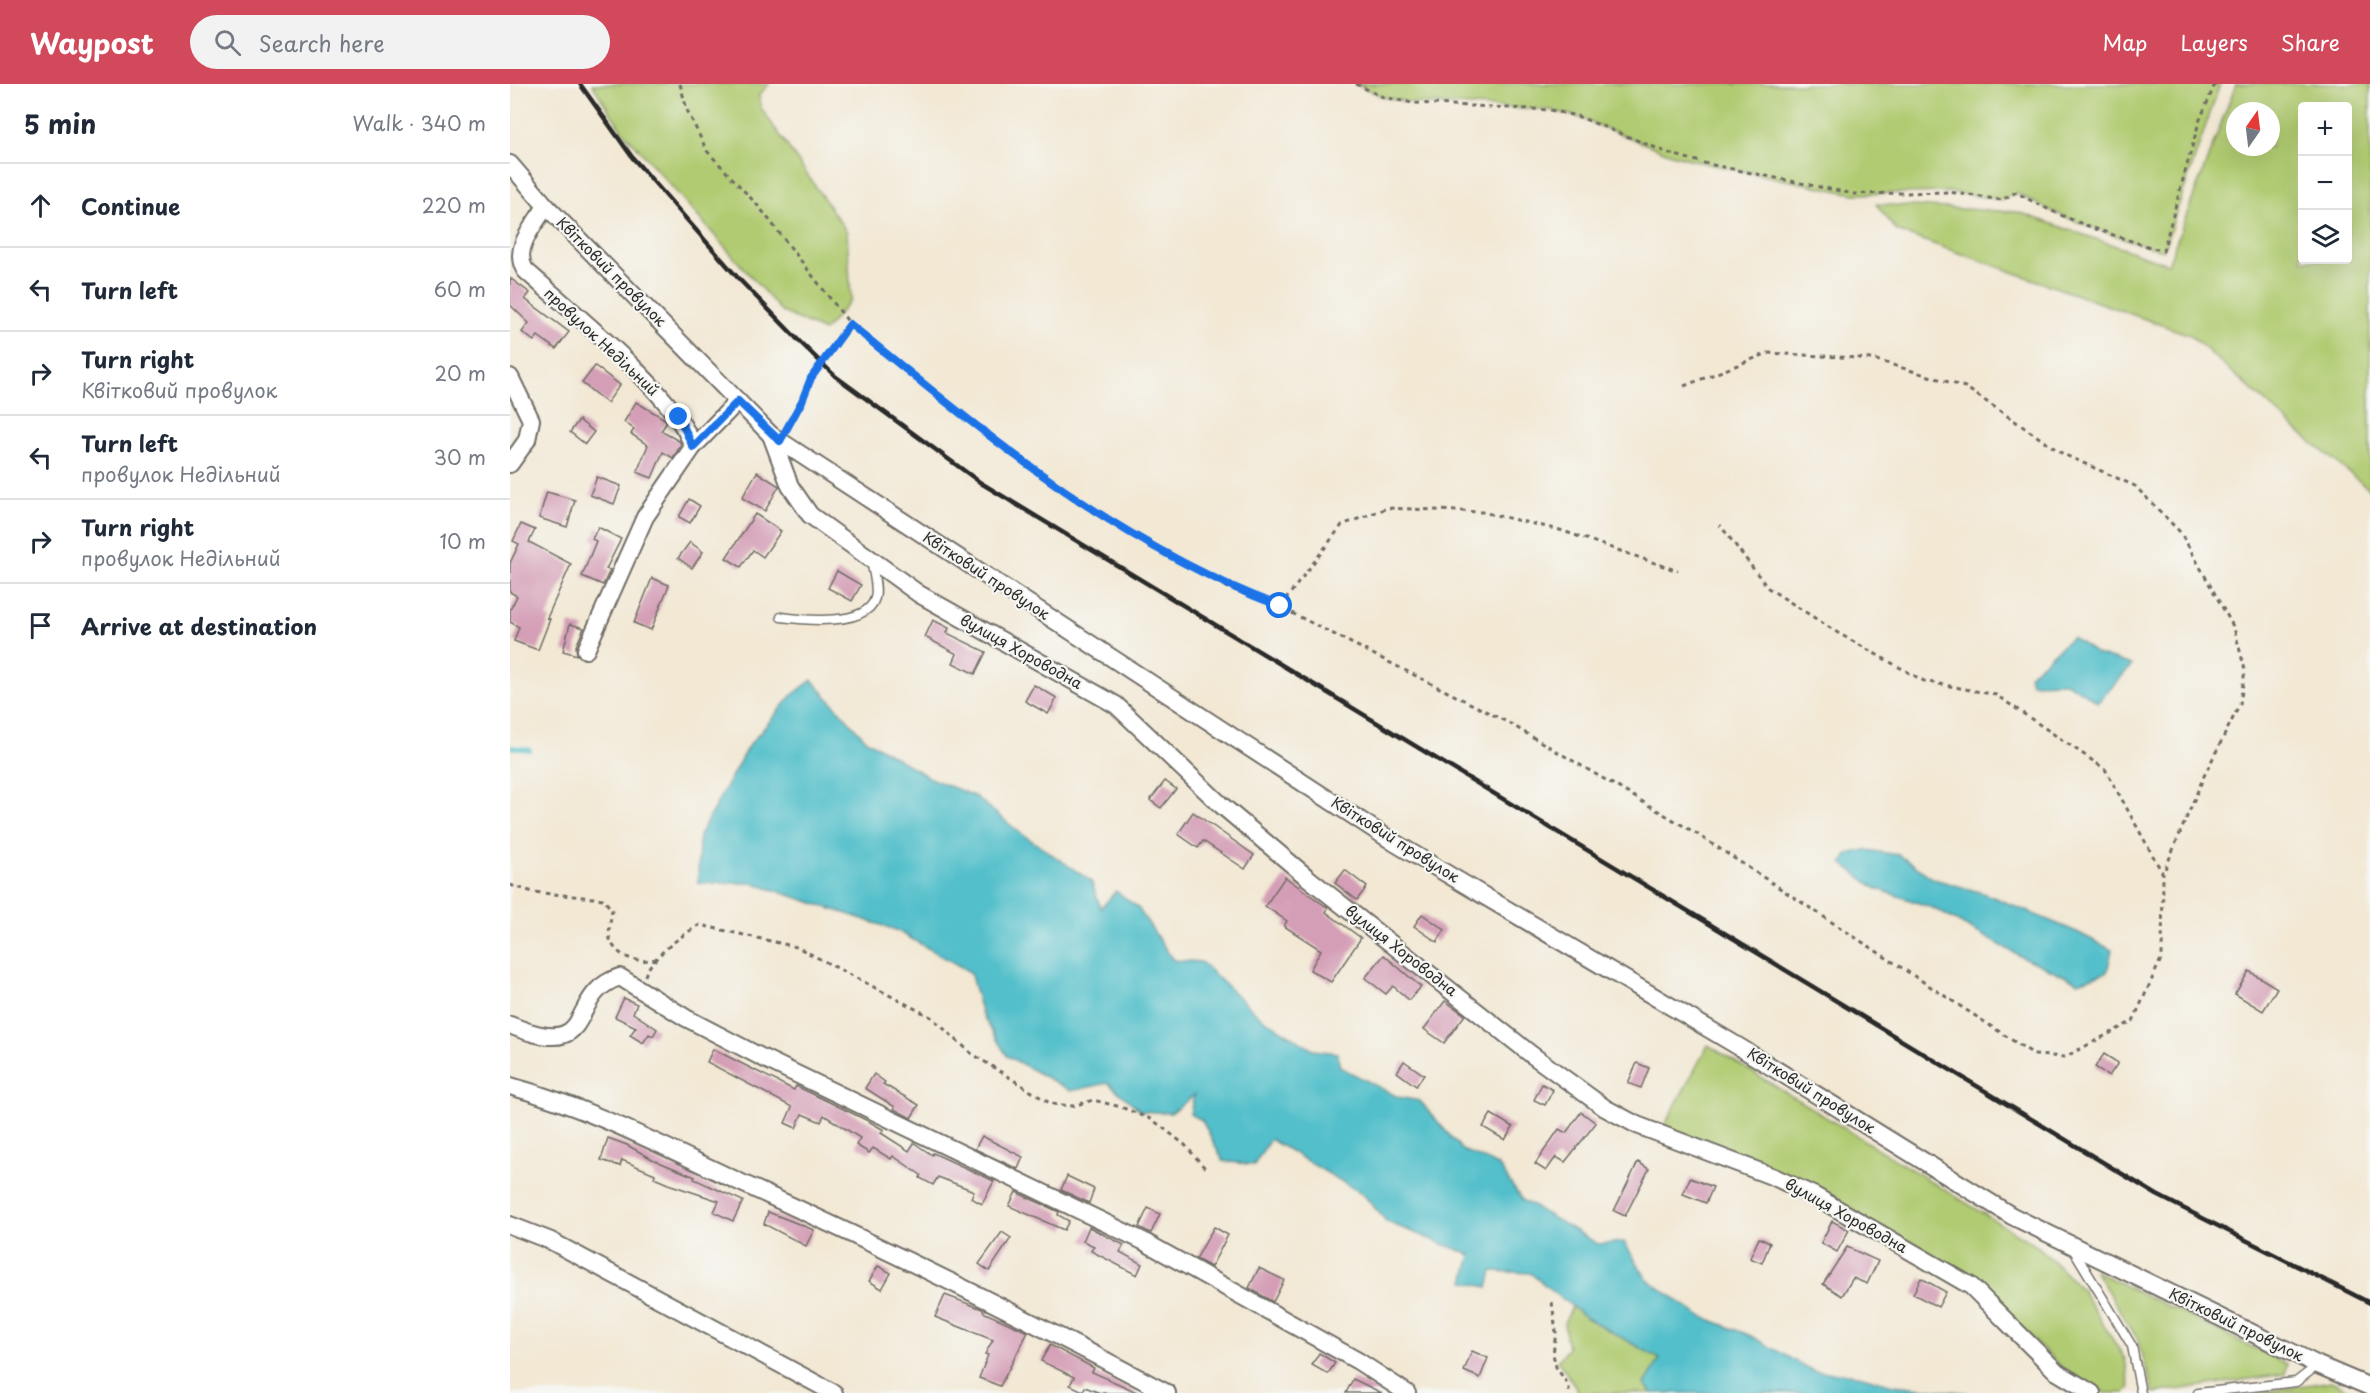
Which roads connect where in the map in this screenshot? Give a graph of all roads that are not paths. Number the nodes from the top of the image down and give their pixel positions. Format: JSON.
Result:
{"nodes":[{"id":1,"x":510,"y":164,"type":"edge"},
{"id":2,"x":546,"y":206,"type":"junction"},
{"id":3,"x":510,"y":377,"type":"edge"},
{"id":4,"x":738,"y":401,"type":"junction"},
{"id":5,"x":776,"y":438,"type":"junction"},
{"id":6,"x":693,"y":447,"type":"junction"},
{"id":7,"x":510,"y":463,"type":"edge"},
{"id":8,"x":871,"y":561,"type":"junction"},
{"id":9,"x":781,"y":617,"type":"dead end"},
{"id":10,"x":586,"y":650,"type":"dead end"},
{"id":11,"x":510,"y":1025,"type":"edge"},
{"id":12,"x":510,"y":1086,"type":"edge"},
{"id":13,"x":510,"y":1225,"type":"edge"},
{"id":14,"x":2070,"y":1245,"type":"junction"},
{"id":15,"x":2318,"y":1365,"type":"junction"},
{"id":16,"x":2370,"y":1387,"type":"edge"},
{"id":17,"x":834,"y":1393,"type":"edge"},
{"id":18,"x":1167,"y":1393,"type":"edge"},
{"id":19,"x":1407,"y":1393,"type":"edge"},
{"id":20,"x":2092,"y":1393,"type":"edge"},
{"id":21,"x":2141,"y":1393,"type":"edge"},
{"id":22,"x":2198,"y":1393,"type":"edge"}],
"edges":[{"from":1,"to":2,"type":"street","name":"Квітковий провулок"},
{"from":2,"to":4,"type":"street","name":"Квітковий провулок"},
{"from":2,"to":6,"type":"street","name":"провулок Недільний"},
{"from":3,"to":7,"type":"street"},
{"from":4,"to":5,"type":"street","name":"Квітковий провулок"},
{"from":4,"to":6,"type":"street"},
{"from":5,"to":8,"type":"street","name":"вулиця Хороводна"},
{"from":5,"to":14,"type":"street","name":"Квітковий провулок"},
{"from":6,"to":10,"type":"street"},
{"from":8,"to":9,"type":"lane"},
{"from":8,"to":20,"type":"street","name":"вулиця Хороводна"},
{"from":11,"to":19,"type":"street"},
{"from":12,"to":18,"type":"street"},
{"from":13,"to":17,"type":"street"},
{"from":14,"to":15,"type":"street","name":"Квітковий провулок"},
{"from":14,"to":21,"type":"lane"},
{"from":15,"to":16,"type":"street","name":"Квітковий провулок"},
{"from":15,"to":22,"type":"lane"}]}
